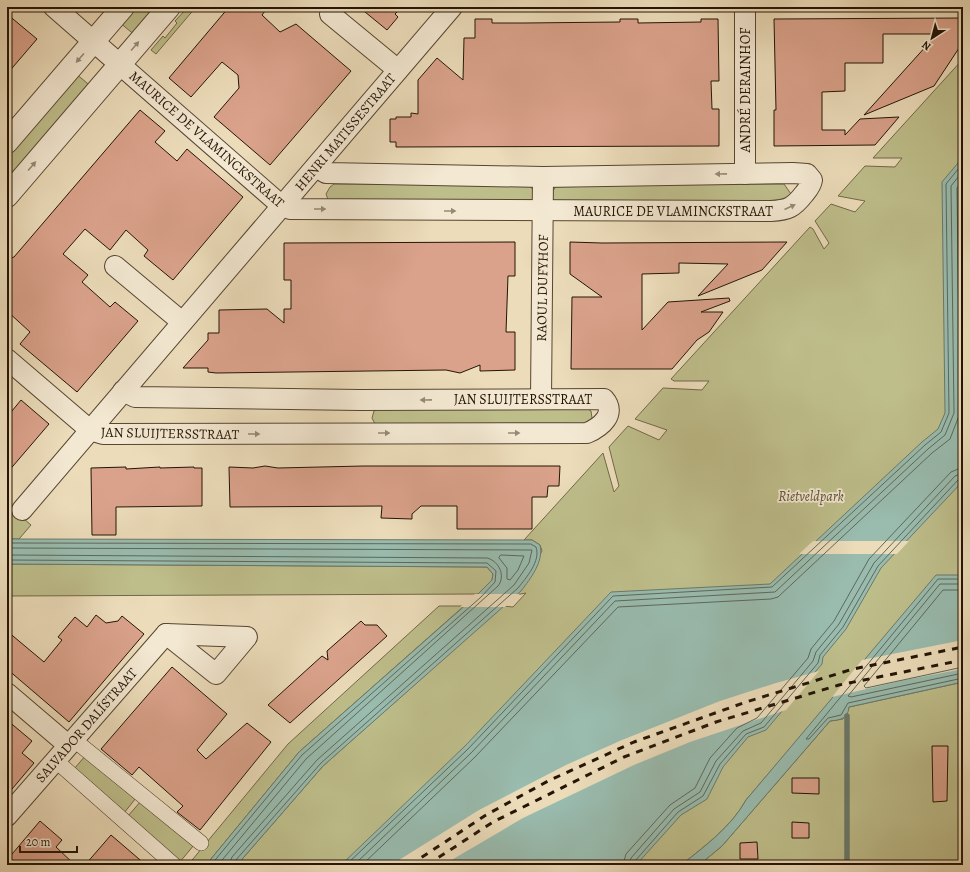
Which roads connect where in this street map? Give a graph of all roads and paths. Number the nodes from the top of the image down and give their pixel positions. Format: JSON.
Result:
{"nodes":[{"id":1,"x":54,"y":7,"type":"edge"},
{"id":2,"x":123,"y":7,"type":"edge"},
{"id":3,"x":169,"y":7,"type":"edge"},
{"id":4,"x":452,"y":7,"type":"edge"},
{"id":5,"x":745,"y":7,"type":"edge"},
{"id":6,"x":330,"y":14,"type":"dead end"},
{"id":7,"x":94,"y":41,"type":"junction"},
{"id":8,"x":120,"y":64,"type":"junction"},
{"id":9,"x":398,"y":70,"type":"junction"},
{"id":10,"x":7,"y":142,"type":"edge"},
{"id":11,"x":316,"y":167,"type":"junction"},
{"id":12,"x":745,"y":174,"type":"junction"},
{"id":13,"x":543,"y":177,"type":"junction"},
{"id":14,"x":7,"y":196,"type":"edge"},
{"id":15,"x":282,"y":206,"type":"junction"},
{"id":16,"x":543,"y":211,"type":"junction"},
{"id":17,"x":115,"y":266,"type":"dead end"},
{"id":18,"x":182,"y":322,"type":"junction"},
{"id":19,"x":7,"y":359,"type":"edge"},
{"id":20,"x":123,"y":391,"type":"junction"},
{"id":21,"x":541,"y":399,"type":"junction"},
{"id":22,"x":359,"y":400,"type":"junction"},
{"id":23,"x":90,"y":430,"type":"junction"},
{"id":24,"x":360,"y":434,"type":"junction"},
{"id":25,"x":22,"y":510,"type":"dead end"},
{"id":26,"x":166,"y":634,"type":"dead end"},
{"id":27,"x":7,"y":693,"type":"edge"},
{"id":28,"x":70,"y":742,"type":"junction"},
{"id":29,"x":55,"y":760,"type":"junction"},
{"id":30,"x":7,"y":816,"type":"edge"},
{"id":31,"x":201,"y":843,"type":"dead end"},
{"id":32,"x":174,"y":865,"type":"edge"}],
"edges":[{"from":1,"to":7,"type":"street","name":"MAURICE DE VLAMINCKSTRAAT"},
{"from":2,"to":7,"type":"street"},
{"from":8,"to":3,"type":"street","one_way":true},
{"from":4,"to":9,"type":"street","name":"HENRI MATISSESTRAAT"},
{"from":5,"to":12,"type":"street","name":"ANDRÉ DERAINHOF"},
{"from":6,"to":9,"type":"street","name":"HENRI MATISSESTRAAT"},
{"from":7,"to":8,"type":"street","name":"MAURICE DE VLAMINCKSTRAAT"},
{"from":7,"to":10,"type":"street","one_way":true},
{"from":14,"to":8,"type":"street","one_way":true},
{"from":8,"to":15,"type":"street","name":"MAURICE DE VLAMINCKSTRAAT"},
{"from":9,"to":11,"type":"street","name":"HENRI MATISSESTRAAT"},
{"from":11,"to":13,"type":"street","name":"MAURICE DE VLAMINCKSTRAAT"},
{"from":11,"to":15,"type":"street","name":"HENRI MATISSESTRAAT"},
{"from":12,"to":13,"type":"street","name":"MAURICE DE VLAMINCKSTRAAT","one_way":true},
{"from":16,"to":12,"type":"street","name":"MAURICE DE VLAMINCKSTRAAT","one_way":true},
{"from":13,"to":16,"type":"street","name":"RAOUL DUFYHOF"},
{"from":15,"to":16,"type":"street","name":"MAURICE DE VLAMINCKSTRAAT","one_way":true},
{"from":15,"to":18,"type":"street","name":"HENRI MATISSESTRAAT"},
{"from":16,"to":21,"type":"street","name":"RAOUL DUFYHOF"},
{"from":17,"to":18,"type":"street"},
{"from":18,"to":20,"type":"street","name":"HENRI MATISSESTRAAT"},
{"from":19,"to":23,"type":"street","name":"JAN SLUIJTERSSTRAAT"},
{"from":20,"to":22,"type":"street","name":"JAN SLUIJTERSSTRAAT"},
{"from":20,"to":23,"type":"street","name":"HENRI MATISSESTRAAT"},
{"from":21,"to":22,"type":"street","name":"JAN SLUIJTERSSTRAAT","one_way":true},
{"from":24,"to":21,"type":"street","name":"JAN SLUIJTERSSTRAAT","one_way":true},
{"from":22,"to":24,"type":"street"},
{"from":23,"to":24,"type":"street","name":"JAN SLUIJTERSSTRAAT","one_way":true},
{"from":23,"to":25,"type":"street","name":"HENRI MATISSESTRAAT"},
{"from":26,"to":28,"type":"street","name":"SALVADOR DALÍSTRAAT"},
{"from":27,"to":28,"type":"street"},
{"from":28,"to":29,"type":"street","name":"SALVADOR DALÍSTRAAT"},
{"from":28,"to":31,"type":"street"},
{"from":29,"to":30,"type":"street","name":"SALVADOR DALÍSTRAAT"},
{"from":29,"to":32,"type":"street"}]}
